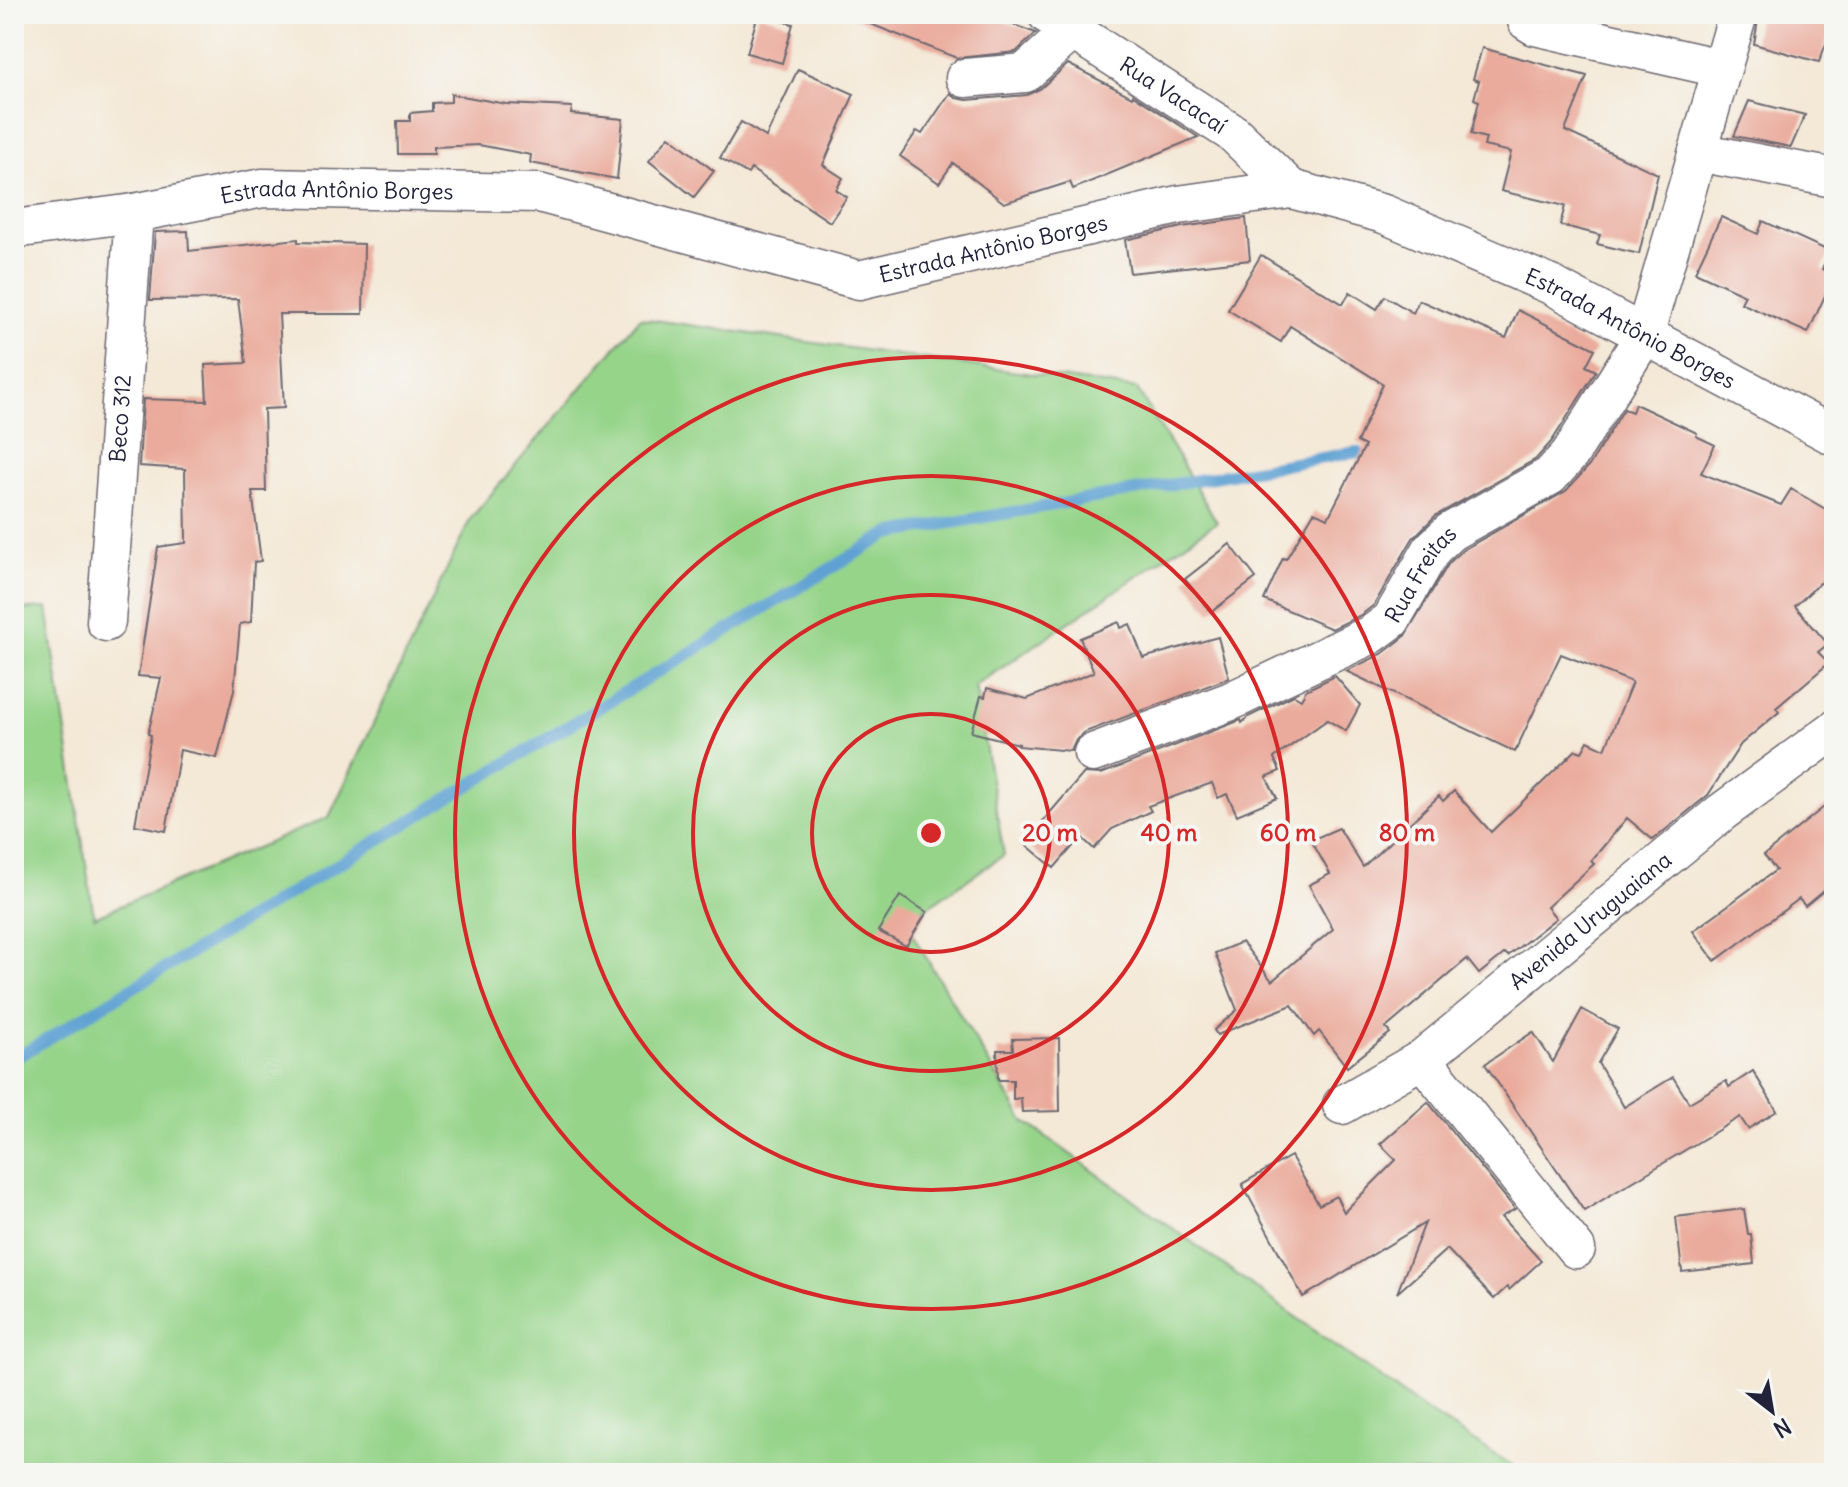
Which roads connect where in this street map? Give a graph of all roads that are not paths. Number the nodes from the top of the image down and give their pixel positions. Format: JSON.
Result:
{"nodes":[{"id":1,"x":1526,"y":14,"type":"edge"},
{"id":2,"x":1738,"y":14,"type":"edge"},
{"id":3,"x":1060,"y":22,"type":"edge"},
{"id":4,"x":1720,"y":68,"type":"junction"},
{"id":5,"x":965,"y":78,"type":"dead end"},
{"id":6,"x":1698,"y":152,"type":"junction"},
{"id":7,"x":1834,"y":178,"type":"edge"},
{"id":8,"x":1291,"y":189,"type":"junction"},
{"id":9,"x":134,"y":213,"type":"junction"},
{"id":10,"x":14,"y":229,"type":"edge"},
{"id":11,"x":1644,"y":336,"type":"junction"},
{"id":12,"x":1834,"y":436,"type":"edge"},
{"id":13,"x":106,"y":622,"type":"dead end"},
{"id":14,"x":1834,"y":730,"type":"edge"},
{"id":15,"x":1093,"y":753,"type":"dead end"},
{"id":16,"x":1422,"y":1059,"type":"junction"},
{"id":17,"x":1342,"y":1105,"type":"dead end"},
{"id":18,"x":1576,"y":1249,"type":"dead end"}],
"edges":[{"from":1,"to":4,"type":"street"},
{"from":2,"to":4,"type":"street","name":"Rua Freitas"},
{"from":3,"to":5,"type":"street"},
{"from":3,"to":8,"type":"street","name":"Rua Vacacaí"},
{"from":4,"to":6,"type":"street","name":"Rua Freitas"},
{"from":6,"to":7,"type":"street"},
{"from":6,"to":11,"type":"street","name":"Rua Freitas"},
{"from":8,"to":9,"type":"street","name":"Estrada Antônio Borges"},
{"from":8,"to":11,"type":"street","name":"Estrada Antônio Borges"},
{"from":9,"to":10,"type":"street","name":"Estrada Antônio Borges"},
{"from":9,"to":13,"type":"street","name":"Beco 312"},
{"from":11,"to":12,"type":"street","name":"Estrada Antônio Borges"},
{"from":11,"to":15,"type":"street","name":"Rua Freitas"},
{"from":14,"to":16,"type":"street","name":"Avenida Uruguaiana"},
{"from":16,"to":17,"type":"street","name":"Avenida Uruguaiana"},
{"from":16,"to":18,"type":"street"}]}
